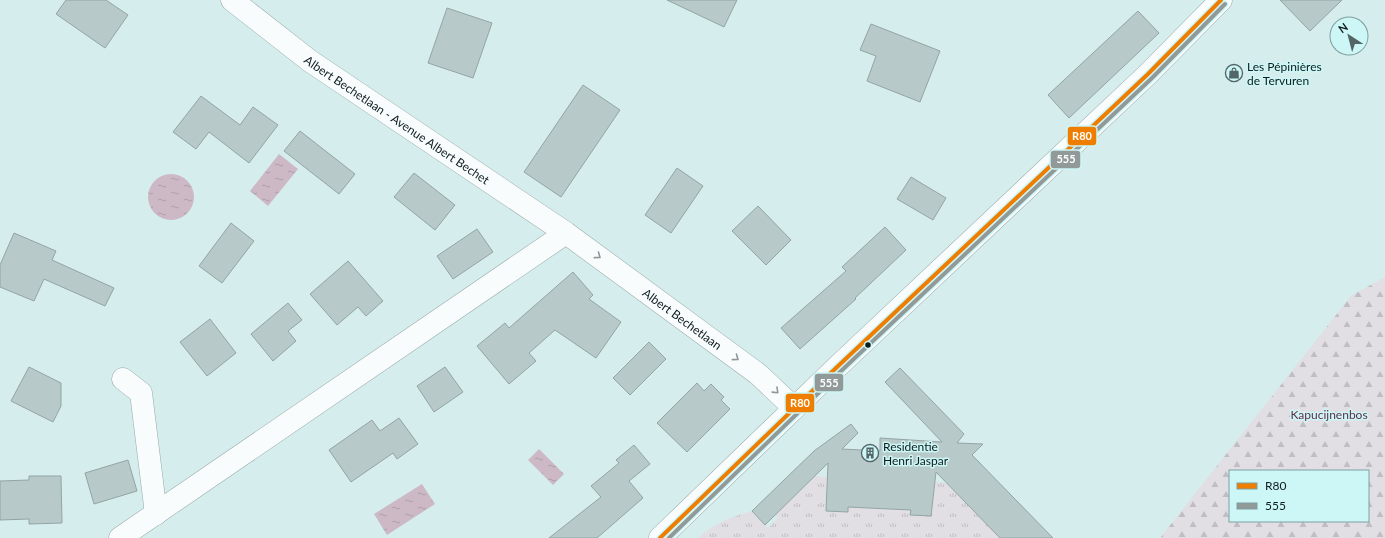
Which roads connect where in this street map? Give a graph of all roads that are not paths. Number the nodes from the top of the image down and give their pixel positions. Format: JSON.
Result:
{"nodes":[{"id":1,"x":232,"y":0,"type":"edge"},
{"id":2,"x":1221,"y":0,"type":"edge"},
{"id":3,"x":566,"y":233,"type":"junction"},
{"id":4,"x":123,"y":379,"type":"dead end"},
{"id":5,"x":794,"y":408,"type":"junction"},
{"id":6,"x":156,"y":514,"type":"junction"},
{"id":7,"x":120,"y":538,"type":"edge"},
{"id":8,"x":660,"y":538,"type":"edge"}],
"edges":[{"from":1,"to":3,"type":"street","name":"Albert Bechetlaan - Avenue Albert Bechet"},
{"from":2,"to":5,"type":"street"},
{"from":3,"to":5,"type":"street","name":"Albert Bechetlaan","one_way":true},
{"from":3,"to":6,"type":"street"},
{"from":4,"to":6,"type":"street"},
{"from":5,"to":8,"type":"street"},
{"from":6,"to":7,"type":"street"}]}
